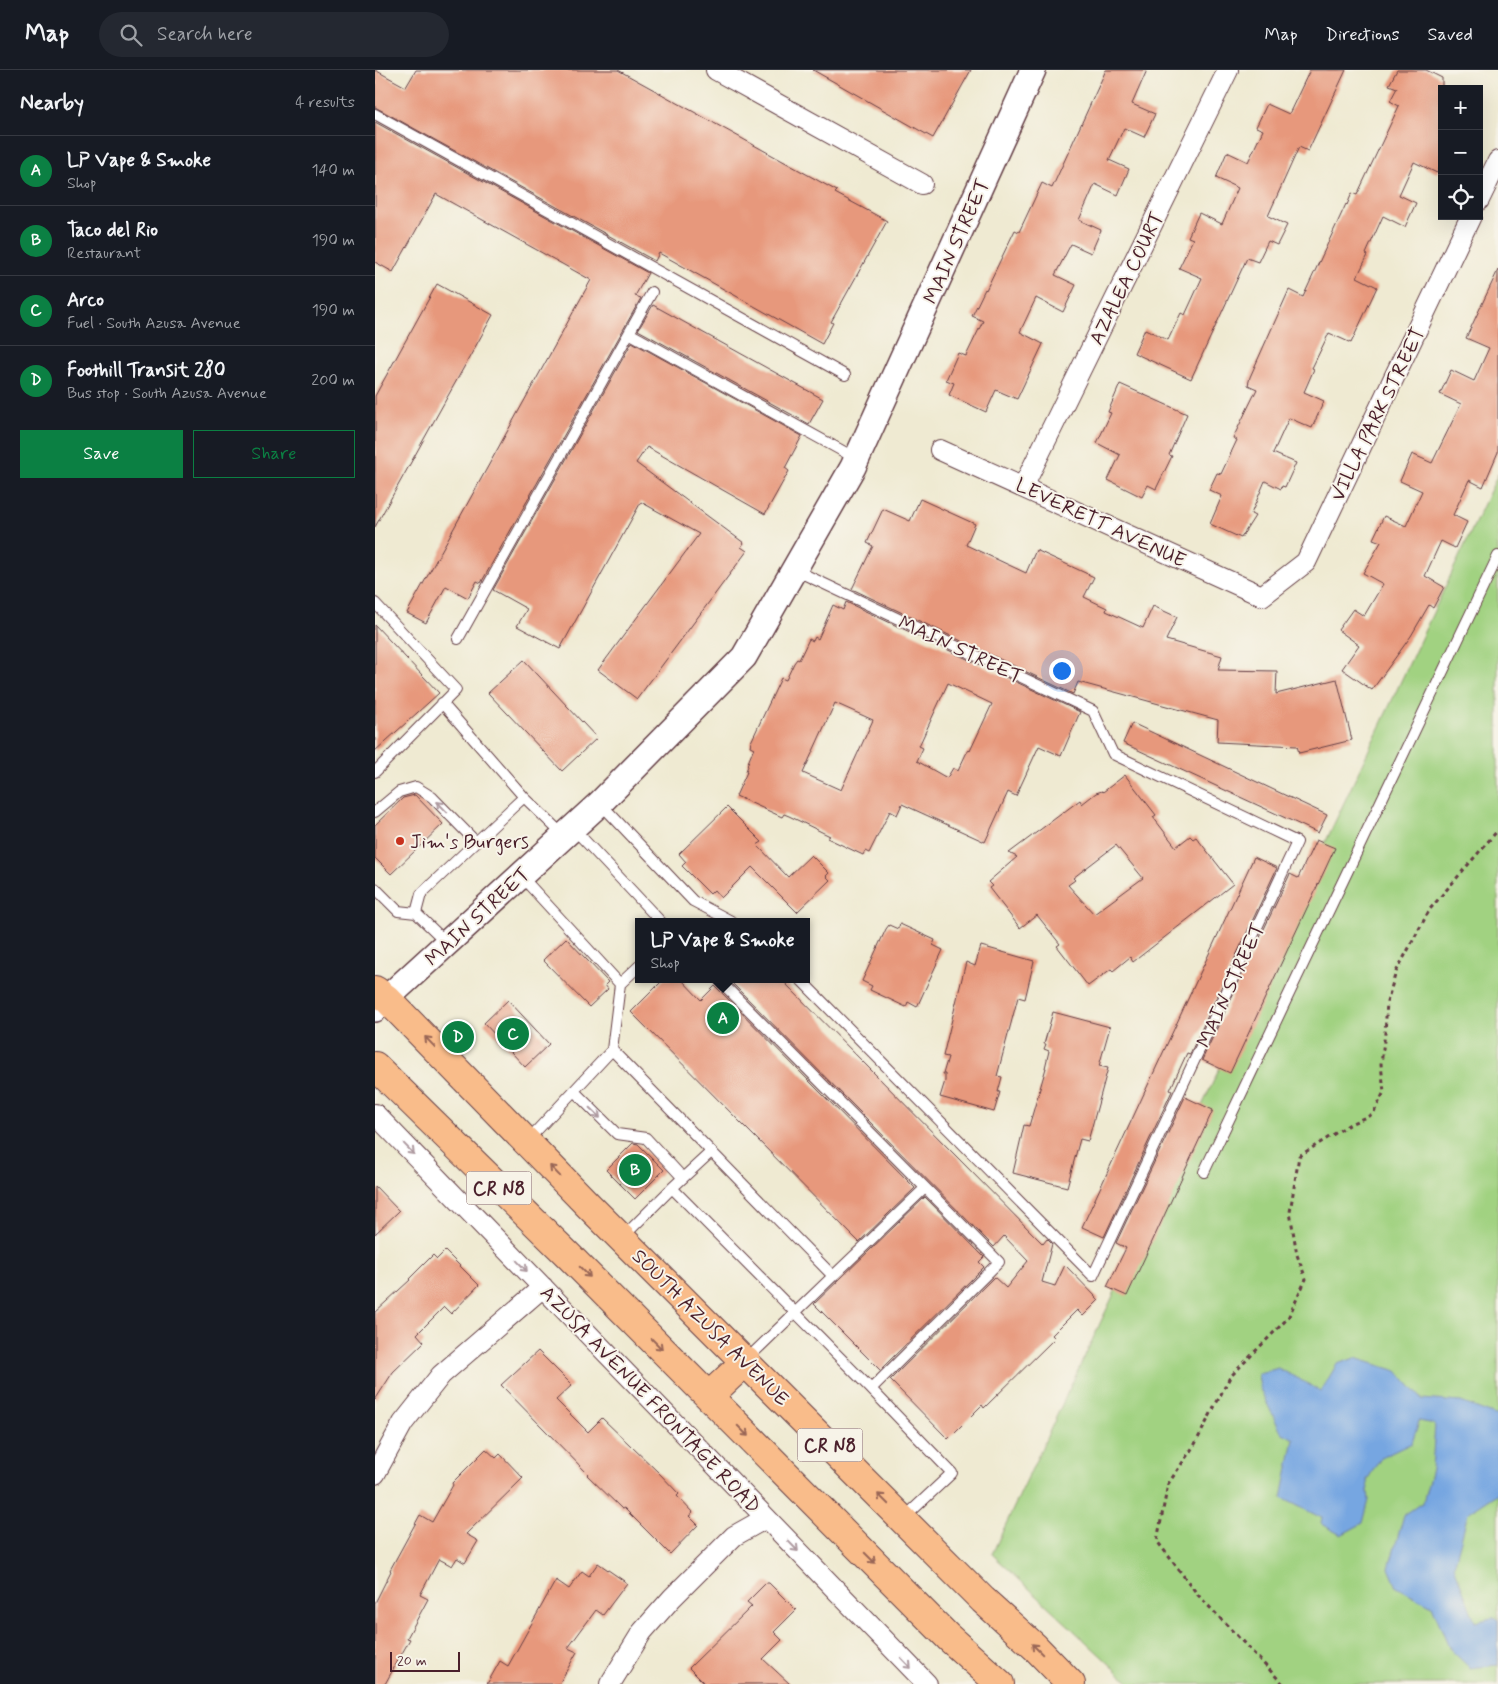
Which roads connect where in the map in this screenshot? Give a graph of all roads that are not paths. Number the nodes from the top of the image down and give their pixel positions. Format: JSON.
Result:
{"nodes":[{"id":1,"x":716,"y":70,"type":"edge"},
{"id":2,"x":1033,"y":70,"type":"edge"},
{"id":3,"x":1229,"y":70,"type":"edge"},
{"id":4,"x":375,"y":114,"type":"edge"},
{"id":5,"x":1498,"y":160,"type":"edge"},
{"id":6,"x":922,"y":184,"type":"dead end"},
{"id":7,"x":1483,"y":192,"type":"edge"},
{"id":8,"x":1469,"y":220,"type":"edge"},
{"id":9,"x":652,"y":292,"type":"dead end"},
{"id":10,"x":629,"y":333,"type":"junction"},
{"id":11,"x":845,"y":375,"type":"dead end"},
{"id":12,"x":940,"y":450,"type":"dead end"},
{"id":13,"x":857,"y":459,"type":"junction"},
{"id":14,"x":1023,"y":486,"type":"junction"},
{"id":15,"x":1498,"y":556,"type":"edge"},
{"id":16,"x":795,"y":570,"type":"junction"},
{"id":17,"x":1262,"y":596,"type":"joint"},
{"id":18,"x":375,"y":603,"type":"edge"},
{"id":19,"x":458,"y":638,"type":"dead end"},
{"id":20,"x":442,"y":704,"type":"junction"},
{"id":21,"x":375,"y":772,"type":"edge"},
{"id":22,"x":524,"y":797,"type":"junction"},
{"id":23,"x":600,"y":803,"type":"junction"},
{"id":24,"x":375,"y":812,"type":"edge"},
{"id":25,"x":569,"y":832,"type":"junction"},
{"id":26,"x":476,"y":842,"type":"junction"},
{"id":27,"x":521,"y":876,"type":"junction"},
{"id":28,"x":375,"y":888,"type":"edge"},
{"id":29,"x":415,"y":913,"type":"junction"},
{"id":30,"x":657,"y":918,"type":"edge"},
{"id":31,"x":725,"y":918,"type":"edge"},
{"id":32,"x":447,"y":943,"type":"junction"},
{"id":33,"x":635,"y":970,"type":"edge"},
{"id":34,"x":722,"y":983,"type":"edge"},
{"id":35,"x":804,"y":983,"type":"edge"},
{"id":36,"x":620,"y":984,"type":"junction"},
{"id":37,"x":378,"y":994,"type":"edge"},
{"id":38,"x":612,"y":1050,"type":"junction"},
{"id":39,"x":375,"y":1066,"type":"edge"},
{"id":40,"x":574,"y":1091,"type":"junction"},
{"id":41,"x":375,"y":1114,"type":"edge"},
{"id":42,"x":526,"y":1142,"type":"junction"},
{"id":43,"x":711,"y":1152,"type":"junction"},
{"id":44,"x":1204,"y":1172,"type":"dead end"},
{"id":45,"x":683,"y":1178,"type":"junction"},
{"id":46,"x":672,"y":1188,"type":"junction"},
{"id":47,"x":925,"y":1188,"type":"junction"},
{"id":48,"x":622,"y":1239,"type":"junction"},
{"id":49,"x":833,"y":1276,"type":"junction"},
{"id":50,"x":543,"y":1287,"type":"junction"},
{"id":51,"x":796,"y":1312,"type":"junction"},
{"id":52,"x":746,"y":1361,"type":"junction"},
{"id":53,"x":871,"y":1389,"type":"junction"},
{"id":54,"x":709,"y":1396,"type":"junction"},
{"id":55,"x":375,"y":1474,"type":"edge"},
{"id":56,"x":766,"y":1518,"type":"junction"},
{"id":57,"x":903,"y":1519,"type":"junction"},
{"id":58,"x":609,"y":1684,"type":"edge"},
{"id":59,"x":927,"y":1684,"type":"edge"},
{"id":60,"x":999,"y":1684,"type":"edge"},
{"id":61,"x":1071,"y":1684,"type":"edge"}],
"edges":[{"from":1,"to":6,"type":"street"},
{"from":2,"to":13,"type":"street","name":"MAIN STREET"},
{"from":3,"to":14,"type":"street","name":"AZALEA COURT"},
{"from":4,"to":11,"type":"lane"},
{"from":5,"to":7,"type":"street"},
{"from":8,"to":17,"type":"street","name":"VILLA PARK STREET"},
{"from":9,"to":10,"type":"lane"},
{"from":10,"to":13,"type":"lane"},
{"from":10,"to":19,"type":"lane"},
{"from":12,"to":14,"type":"street","name":"LEVERETT AVENUE"},
{"from":13,"to":16,"type":"street","name":"MAIN STREET"},
{"from":14,"to":17,"type":"street","name":"LEVERETT AVENUE"},
{"from":15,"to":44,"type":"lane"},
{"from":16,"to":23,"type":"street","name":"MAIN STREET"},
{"from":16,"to":35,"type":"lane","name":"MAIN STREET"},
{"from":18,"to":20,"type":"lane"},
{"from":20,"to":21,"type":"lane"},
{"from":20,"to":22,"type":"lane"},
{"from":22,"to":25,"type":"lane"},
{"from":22,"to":26,"type":"lane"},
{"from":23,"to":25,"type":"street","name":"MAIN STREET"},
{"from":23,"to":31,"type":"lane"},
{"from":26,"to":24,"type":"lane","one_way":true},
{"from":25,"to":27,"type":"street","name":"MAIN STREET"},
{"from":25,"to":30,"type":"lane"},
{"from":26,"to":29,"type":"lane"},
{"from":27,"to":32,"type":"street","name":"MAIN STREET"},
{"from":27,"to":36,"type":"lane"},
{"from":28,"to":29,"type":"lane"},
{"from":29,"to":32,"type":"lane"},
{"from":32,"to":37,"type":"street","name":"MAIN STREET"},
{"from":33,"to":36,"type":"lane"},
{"from":34,"to":47,"type":"lane"},
{"from":36,"to":38,"type":"lane"},
{"from":42,"to":37,"type":"main road","name":"SOUTH AZUSA AVENUE","number":"CR N8","one_way":true},
{"from":38,"to":40,"type":"lane"},
{"from":38,"to":43,"type":"lane"},
{"from":39,"to":54,"type":"main road","number":"CR N8","one_way":true},
{"from":40,"to":42,"type":"lane"},
{"from":40,"to":45,"type":"lane","one_way":true},
{"from":41,"to":50,"type":"street","name":"AZUSA AVENUE FRONTAGE ROAD","one_way":true},
{"from":48,"to":42,"type":"main road","name":"SOUTH AZUSA AVENUE","number":"CR N8","one_way":true},
{"from":43,"to":45,"type":"lane"},
{"from":43,"to":49,"type":"lane"},
{"from":45,"to":46,"type":"lane"},
{"from":46,"to":48,"type":"lane"},
{"from":46,"to":51,"type":"lane"},
{"from":47,"to":49,"type":"lane"},
{"from":47,"to":53,"type":"lane"},
{"from":48,"to":52,"type":"main road","name":"SOUTH AZUSA AVENUE","number":"CR N8"},
{"from":49,"to":51,"type":"lane"},
{"from":50,"to":55,"type":"street"},
{"from":50,"to":56,"type":"street","name":"AZUSA AVENUE FRONTAGE ROAD"},
{"from":51,"to":52,"type":"lane"},
{"from":51,"to":53,"type":"lane"},
{"from":52,"to":54,"type":"main road"},
{"from":57,"to":52,"type":"main road","name":"SOUTH AZUSA AVENUE","number":"CR N8","one_way":true},
{"from":53,"to":57,"type":"lane"},
{"from":54,"to":60,"type":"main road","number":"CR N8","one_way":true},
{"from":56,"to":58,"type":"street"},
{"from":56,"to":59,"type":"street","name":"AZUSA AVENUE FRONTAGE ROAD","one_way":true},
{"from":61,"to":57,"type":"main road","name":"SOUTH AZUSA AVENUE","number":"CR N8","one_way":true}]}
